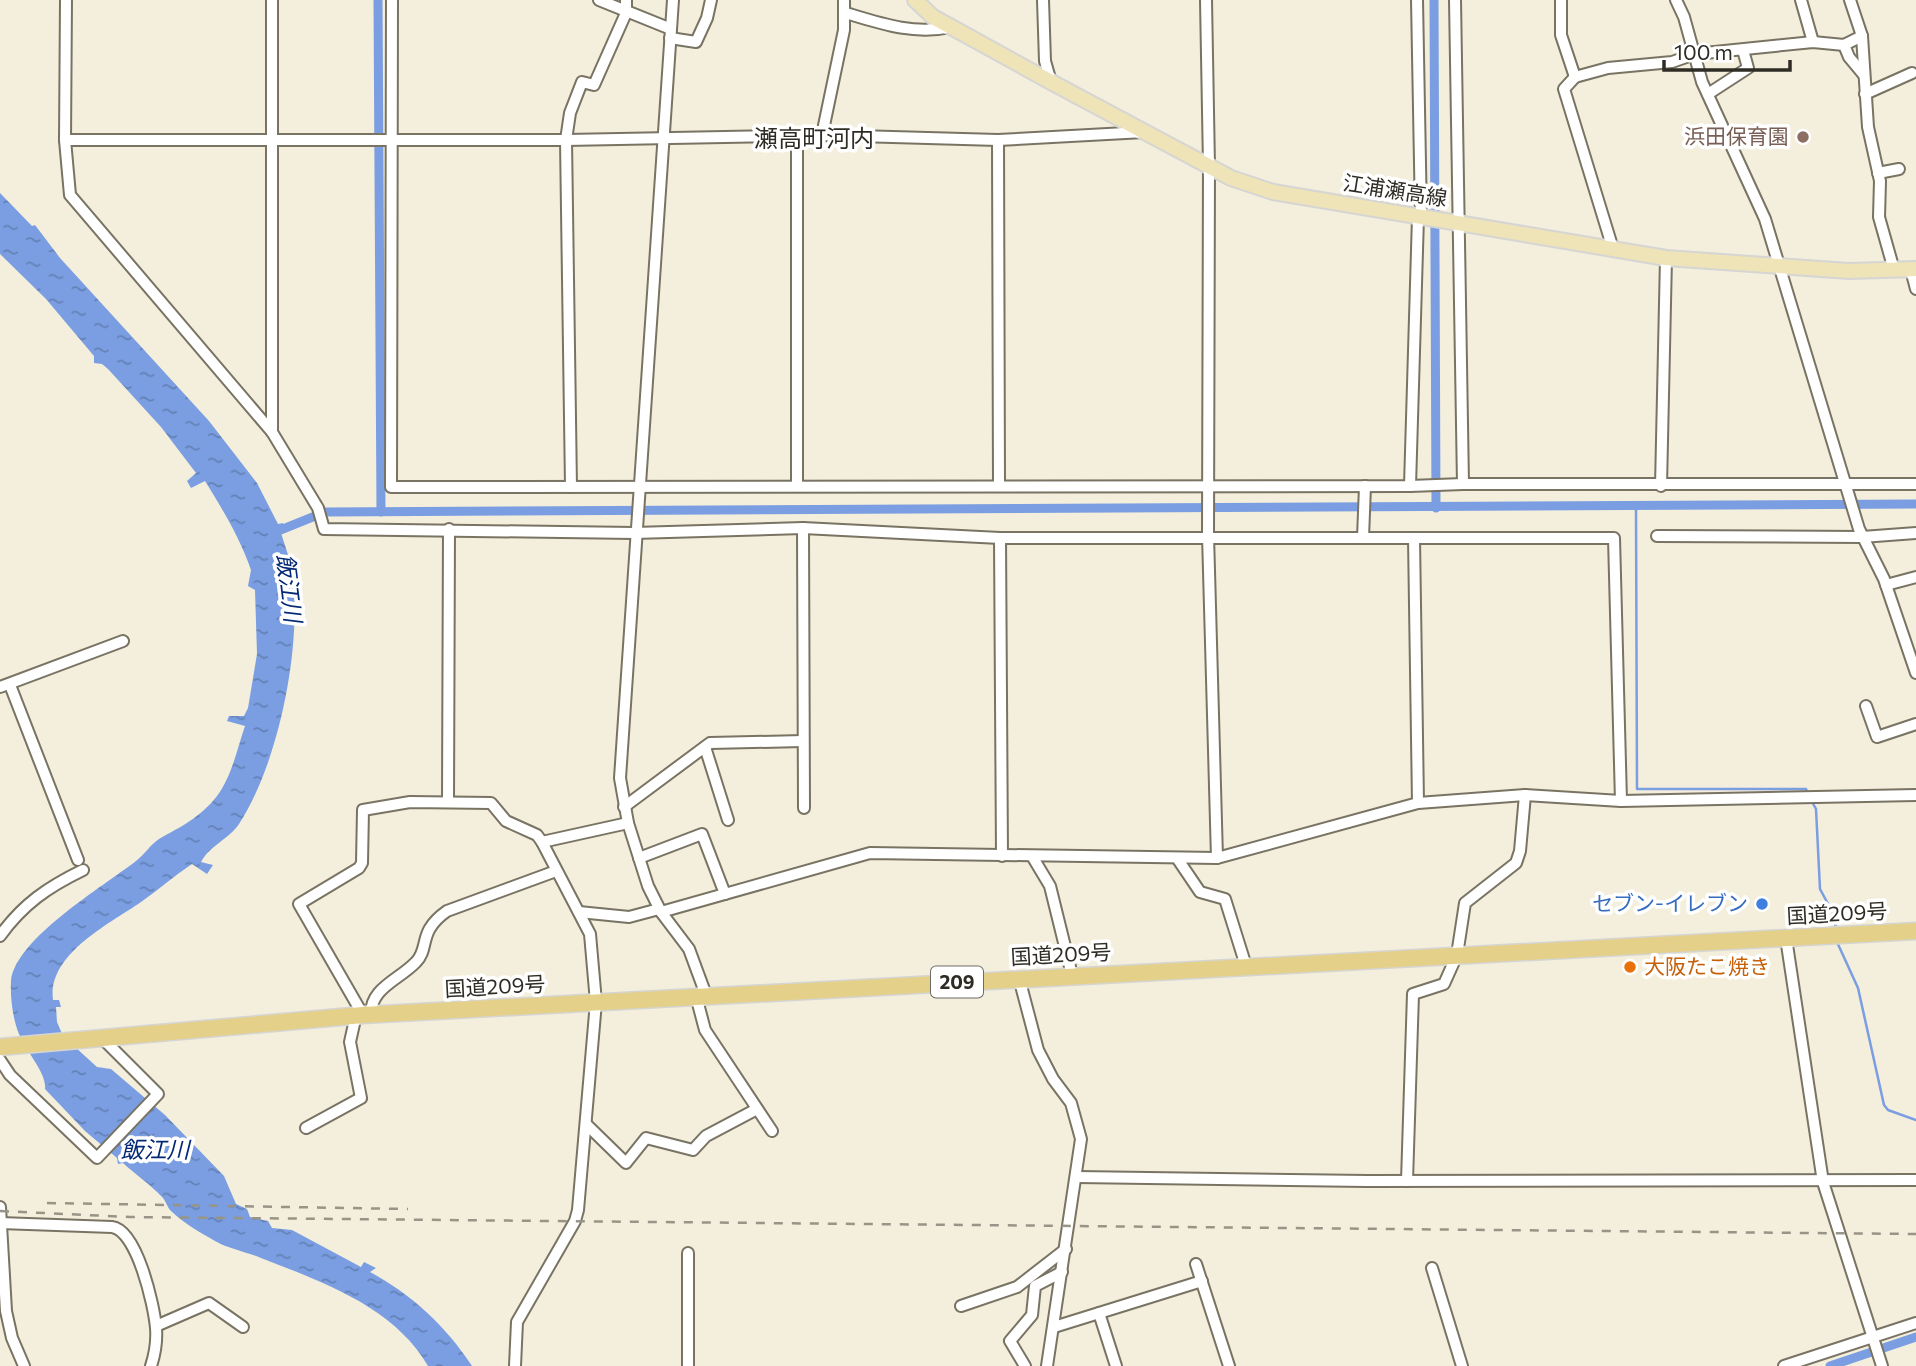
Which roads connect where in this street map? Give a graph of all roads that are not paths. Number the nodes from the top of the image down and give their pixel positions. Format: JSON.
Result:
{"nodes":[{"id":1,"x":66,"y":0,"type":"edge"},
{"id":2,"x":272,"y":0,"type":"edge"},
{"id":3,"x":392,"y":0,"type":"edge"},
{"id":4,"x":599,"y":0,"type":"edge"},
{"id":5,"x":626,"y":0,"type":"edge"},
{"id":6,"x":673,"y":0,"type":"edge"},
{"id":7,"x":711,"y":0,"type":"edge"},
{"id":8,"x":844,"y":0,"type":"edge"},
{"id":9,"x":915,"y":0,"type":"edge"},
{"id":10,"x":1043,"y":0,"type":"edge"},
{"id":11,"x":1206,"y":0,"type":"edge"},
{"id":12,"x":1417,"y":0,"type":"edge"},
{"id":13,"x":1455,"y":0,"type":"edge"},
{"id":14,"x":1561,"y":0,"type":"edge"},
{"id":15,"x":1676,"y":0,"type":"edge"},
{"id":16,"x":1801,"y":0,"type":"edge"},
{"id":17,"x":1850,"y":0,"type":"edge"},
{"id":18,"x":626,"y":13,"type":"junction"},
{"id":19,"x":844,"y":15,"type":"junction"},
{"id":20,"x":951,"y":27,"type":"junction"},
{"id":21,"x":670,"y":34,"type":"junction"},
{"id":22,"x":1862,"y":36,"type":"junction"},
{"id":23,"x":1813,"y":42,"type":"junction"},
{"id":24,"x":1844,"y":45,"type":"junction"},
{"id":25,"x":1743,"y":50,"type":"junction"},
{"id":26,"x":1695,"y":54,"type":"junction"},
{"id":27,"x":1912,"y":73,"type":"dead end"},
{"id":28,"x":1864,"y":75,"type":"junction"},
{"id":29,"x":1575,"y":77,"type":"junction"},
{"id":30,"x":1051,"y":82,"type":"junction"},
{"id":31,"x":1708,"y":94,"type":"junction"},
{"id":32,"x":1865,"y":94,"type":"junction"},
{"id":33,"x":1145,"y":132,"type":"junction"},
{"id":34,"x":797,"y":135,"type":"junction"},
{"id":35,"x":822,"y":135,"type":"junction"},
{"id":36,"x":274,"y":137,"type":"junction"},
{"id":37,"x":662,"y":137,"type":"junction"},
{"id":38,"x":65,"y":140,"type":"junction"},
{"id":39,"x":393,"y":140,"type":"junction"},
{"id":40,"x":566,"y":140,"type":"junction"},
{"id":41,"x":998,"y":140,"type":"junction"},
{"id":42,"x":1209,"y":166,"type":"junction"},
{"id":43,"x":1899,"y":169,"type":"dead end"},
{"id":44,"x":1878,"y":173,"type":"junction"},
{"id":45,"x":1419,"y":217,"type":"junction"},
{"id":46,"x":1455,"y":222,"type":"junction"},
{"id":47,"x":1613,"y":249,"type":"junction"},
{"id":48,"x":1666,"y":258,"type":"junction"},
{"id":49,"x":1778,"y":267,"type":"junction"},
{"id":50,"x":1914,"y":269,"type":"edge"},
{"id":51,"x":1894,"y":270,"type":"junction"},
{"id":52,"x":1916,"y":289,"type":"edge"},
{"id":53,"x":272,"y":432,"type":"junction"},
{"id":54,"x":1463,"y":484,"type":"junction"},
{"id":55,"x":1916,"y":484,"type":"edge"},
{"id":56,"x":797,"y":486,"type":"junction"},
{"id":57,"x":999,"y":486,"type":"junction"},
{"id":58,"x":1410,"y":486,"type":"junction"},
{"id":59,"x":1661,"y":486,"type":"junction"},
{"id":60,"x":571,"y":487,"type":"junction"},
{"id":61,"x":1208,"y":487,"type":"junction"},
{"id":62,"x":1365,"y":488,"type":"junction"},
{"id":63,"x":1847,"y":489,"type":"junction"},
{"id":64,"x":638,"y":490,"type":"junction"},
{"id":65,"x":803,"y":528,"type":"junction"},
{"id":66,"x":449,"y":529,"type":"junction"},
{"id":67,"x":634,"y":533,"type":"junction"},
{"id":68,"x":1860,"y":533,"type":"junction"},
{"id":69,"x":1916,"y":533,"type":"edge"},
{"id":70,"x":1363,"y":535,"type":"junction"},
{"id":71,"x":1657,"y":536,"type":"dead end"},
{"id":72,"x":1208,"y":537,"type":"junction"},
{"id":73,"x":1000,"y":538,"type":"junction"},
{"id":74,"x":1414,"y":538,"type":"junction"},
{"id":75,"x":1916,"y":577,"type":"edge"},
{"id":76,"x":1886,"y":585,"type":"junction"},
{"id":77,"x":123,"y":641,"type":"dead end"},
{"id":78,"x":1916,"y":673,"type":"edge"},
{"id":79,"x":5,"y":686,"type":"edge"},
{"id":80,"x":1866,"y":706,"type":"dead end"},
{"id":81,"x":1916,"y":724,"type":"edge"},
{"id":82,"x":803,"y":741,"type":"junction"},
{"id":83,"x":705,"y":747,"type":"junction"},
{"id":84,"x":1525,"y":795,"type":"junction"},
{"id":85,"x":1916,"y":795,"type":"edge"},
{"id":86,"x":1621,"y":801,"type":"junction"},
{"id":87,"x":448,"y":802,"type":"junction"},
{"id":88,"x":1418,"y":803,"type":"junction"},
{"id":89,"x":624,"y":807,"type":"junction"},
{"id":90,"x":804,"y":808,"type":"dead end"},
{"id":91,"x":728,"y":820,"type":"dead end"},
{"id":92,"x":628,"y":823,"type":"junction"},
{"id":93,"x":542,"y":842,"type":"junction"},
{"id":94,"x":1002,"y":856,"type":"junction"},
{"id":95,"x":1032,"y":856,"type":"junction"},
{"id":96,"x":639,"y":858,"type":"junction"},
{"id":97,"x":1177,"y":858,"type":"junction"},
{"id":98,"x":1217,"y":858,"type":"junction"},
{"id":99,"x":556,"y":870,"type":"junction"},
{"id":100,"x":725,"y":894,"type":"junction"},
{"id":101,"x":660,"y":911,"type":"junction"},
{"id":102,"x":579,"y":912,"type":"junction"},
{"id":103,"x":1916,"y":931,"type":"edge"},
{"id":104,"x":0,"y":936,"type":"edge"},
{"id":105,"x":1786,"y":938,"type":"junction"},
{"id":106,"x":1457,"y":955,"type":"junction"},
{"id":107,"x":1246,"y":966,"type":"junction"},
{"id":108,"x":1072,"y":975,"type":"junction"},
{"id":109,"x":1018,"y":978,"type":"junction"},
{"id":110,"x":701,"y":995,"type":"junction"},
{"id":111,"x":596,"y":1002,"type":"junction"},
{"id":112,"x":363,"y":1015,"type":"junction"},
{"id":113,"x":95,"y":1039,"type":"junction"},
{"id":114,"x":0,"y":1047,"type":"edge"},
{"id":115,"x":0,"y":1060,"type":"edge"},
{"id":116,"x":757,"y":1109,"type":"junction"},
{"id":117,"x":586,"y":1124,"type":"junction"},
{"id":118,"x":306,"y":1128,"type":"dead end"},
{"id":119,"x":772,"y":1131,"type":"dead end"},
{"id":120,"x":1077,"y":1177,"type":"junction"},
{"id":121,"x":1916,"y":1180,"type":"edge"},
{"id":122,"x":1407,"y":1181,"type":"junction"},
{"id":123,"x":1823,"y":1182,"type":"junction"},
{"id":124,"x":0,"y":1207,"type":"edge"},
{"id":125,"x":1,"y":1223,"type":"edge"},
{"id":126,"x":1066,"y":1249,"type":"junction"},
{"id":127,"x":688,"y":1254,"type":"dead end"},
{"id":128,"x":1196,"y":1264,"type":"dead end"},
{"id":129,"x":1432,"y":1268,"type":"dead end"},
{"id":130,"x":1062,"y":1272,"type":"junction"},
{"id":131,"x":1202,"y":1281,"type":"junction"},
{"id":132,"x":961,"y":1306,"type":"dead end"},
{"id":133,"x":3,"y":1312,"type":"edge"},
{"id":134,"x":1099,"y":1313,"type":"junction"},
{"id":135,"x":1916,"y":1323,"type":"edge"},
{"id":136,"x":156,"y":1326,"type":"junction"},
{"id":137,"x":243,"y":1327,"type":"dead end"},
{"id":138,"x":1054,"y":1327,"type":"junction"},
{"id":139,"x":1873,"y":1337,"type":"junction"},
{"id":140,"x":24,"y":1366,"type":"edge"},
{"id":141,"x":151,"y":1366,"type":"edge"},
{"id":142,"x":515,"y":1366,"type":"edge"},
{"id":143,"x":688,"y":1366,"type":"edge"},
{"id":144,"x":1025,"y":1366,"type":"edge"},
{"id":145,"x":1047,"y":1366,"type":"edge"},
{"id":146,"x":1116,"y":1366,"type":"edge"},
{"id":147,"x":1229,"y":1366,"type":"edge"},
{"id":148,"x":1462,"y":1366,"type":"edge"},
{"id":149,"x":1784,"y":1366,"type":"edge"},
{"id":150,"x":1882,"y":1366,"type":"edge"}],
"edges":[{"from":1,"to":38,"type":"street"},
{"from":2,"to":36,"type":"street"},
{"from":3,"to":39,"type":"street"},
{"from":4,"to":18,"type":"street"},
{"from":5,"to":18,"type":"street"},
{"from":6,"to":21,"type":"street"},
{"from":7,"to":21,"type":"street"},
{"from":8,"to":19,"type":"street"},
{"from":9,"to":20,"type":"main road","name":"江浦瀬高線"},
{"from":10,"to":30,"type":"street"},
{"from":11,"to":42,"type":"street"},
{"from":12,"to":45,"type":"street"},
{"from":13,"to":46,"type":"street"},
{"from":14,"to":29,"type":"street"},
{"from":15,"to":26,"type":"street"},
{"from":16,"to":23,"type":"street"},
{"from":17,"to":22,"type":"street"},
{"from":18,"to":21,"type":"street"},
{"from":18,"to":40,"type":"street"},
{"from":19,"to":20,"type":"street"},
{"from":19,"to":35,"type":"street"},
{"from":20,"to":30,"type":"main road","name":"江浦瀬高線"},
{"from":21,"to":37,"type":"street"},
{"from":22,"to":24,"type":"street"},
{"from":22,"to":28,"type":"street"},
{"from":23,"to":24,"type":"street"},
{"from":23,"to":25,"type":"street"},
{"from":24,"to":28,"type":"street"},
{"from":25,"to":26,"type":"street"},
{"from":25,"to":31,"type":"street"},
{"from":26,"to":29,"type":"street"},
{"from":26,"to":31,"type":"street"},
{"from":27,"to":32,"type":"street"},
{"from":28,"to":32,"type":"street"},
{"from":29,"to":47,"type":"street"},
{"from":30,"to":33,"type":"main road","name":"江浦瀬高線"},
{"from":31,"to":49,"type":"street"},
{"from":32,"to":44,"type":"street"},
{"from":33,"to":41,"type":"street"},
{"from":33,"to":42,"type":"main road","name":"江浦瀬高線"},
{"from":34,"to":35,"type":"street"},
{"from":34,"to":37,"type":"street"},
{"from":34,"to":56,"type":"street"},
{"from":35,"to":41,"type":"street"},
{"from":36,"to":38,"type":"street"},
{"from":36,"to":39,"type":"street"},
{"from":36,"to":53,"type":"street"},
{"from":37,"to":40,"type":"street"},
{"from":37,"to":64,"type":"street"},
{"from":38,"to":53,"type":"street"},
{"from":39,"to":40,"type":"street"},
{"from":39,"to":60,"type":"street"},
{"from":40,"to":60,"type":"street"},
{"from":41,"to":57,"type":"street"},
{"from":42,"to":45,"type":"main road","name":"江浦瀬高線"},
{"from":42,"to":61,"type":"street"},
{"from":43,"to":44,"type":"street"},
{"from":44,"to":51,"type":"street"},
{"from":45,"to":46,"type":"main road","name":"江浦瀬高線"},
{"from":45,"to":58,"type":"street"},
{"from":46,"to":47,"type":"main road","name":"江浦瀬高線"},
{"from":46,"to":54,"type":"street"},
{"from":47,"to":48,"type":"main road","name":"江浦瀬高線"},
{"from":48,"to":49,"type":"main road","name":"江浦瀬高線"},
{"from":48,"to":59,"type":"street"},
{"from":49,"to":51,"type":"main road","name":"江浦瀬高線"},
{"from":49,"to":63,"type":"street"},
{"from":50,"to":51,"type":"main road","name":"江浦瀬高線"},
{"from":50,"to":52,"type":"street"},
{"from":53,"to":66,"type":"street"},
{"from":54,"to":58,"type":"street"},
{"from":54,"to":59,"type":"street"},
{"from":55,"to":63,"type":"street"},
{"from":56,"to":57,"type":"street"},
{"from":56,"to":64,"type":"street"},
{"from":57,"to":61,"type":"street"},
{"from":58,"to":62,"type":"street"},
{"from":59,"to":63,"type":"street"},
{"from":60,"to":64,"type":"street"},
{"from":61,"to":62,"type":"street"},
{"from":61,"to":72,"type":"street"},
{"from":62,"to":70,"type":"street"},
{"from":63,"to":68,"type":"street"},
{"from":64,"to":67,"type":"street"},
{"from":65,"to":67,"type":"street"},
{"from":65,"to":73,"type":"street"},
{"from":65,"to":82,"type":"street"},
{"from":66,"to":67,"type":"street"},
{"from":66,"to":87,"type":"street"},
{"from":67,"to":89,"type":"street"},
{"from":68,"to":69,"type":"street"},
{"from":68,"to":71,"type":"street"},
{"from":68,"to":76,"type":"street"},
{"from":70,"to":72,"type":"street"},
{"from":70,"to":74,"type":"street"},
{"from":72,"to":73,"type":"street"},
{"from":72,"to":98,"type":"street"},
{"from":73,"to":94,"type":"street"},
{"from":74,"to":86,"type":"street"},
{"from":74,"to":88,"type":"street"},
{"from":75,"to":76,"type":"street"},
{"from":76,"to":78,"type":"street"},
{"from":77,"to":79,"type":"street"},
{"from":79,"to":104,"type":"street"},
{"from":80,"to":81,"type":"street"},
{"from":82,"to":83,"type":"street"},
{"from":82,"to":90,"type":"street"},
{"from":83,"to":89,"type":"street"},
{"from":83,"to":91,"type":"street"},
{"from":84,"to":86,"type":"street"},
{"from":84,"to":88,"type":"street"},
{"from":84,"to":106,"type":"street"},
{"from":85,"to":86,"type":"street"},
{"from":87,"to":93,"type":"street"},
{"from":87,"to":112,"type":"street"},
{"from":88,"to":98,"type":"street"},
{"from":89,"to":92,"type":"street"},
{"from":92,"to":93,"type":"street"},
{"from":92,"to":96,"type":"street"},
{"from":93,"to":99,"type":"street"},
{"from":94,"to":95,"type":"street"},
{"from":94,"to":100,"type":"street"},
{"from":95,"to":97,"type":"street"},
{"from":95,"to":108,"type":"street"},
{"from":96,"to":100,"type":"street"},
{"from":96,"to":101,"type":"street"},
{"from":97,"to":98,"type":"street"},
{"from":97,"to":107,"type":"street"},
{"from":99,"to":102,"type":"street"},
{"from":99,"to":112,"type":"street"},
{"from":100,"to":101,"type":"street"},
{"from":101,"to":102,"type":"street"},
{"from":101,"to":110,"type":"street"},
{"from":102,"to":111,"type":"street"},
{"from":103,"to":105,"type":"highway","name":"国道209号","number":"209"},
{"from":105,"to":106,"type":"highway","name":"国道209号","number":"209"},
{"from":105,"to":123,"type":"street"},
{"from":106,"to":107,"type":"highway","name":"国道209号","number":"209"},
{"from":106,"to":122,"type":"street"},
{"from":107,"to":108,"type":"highway","name":"国道209号","number":"209"},
{"from":108,"to":109,"type":"highway","name":"国道209号","number":"209"},
{"from":109,"to":110,"type":"highway","name":"国道209号","number":"209"},
{"from":109,"to":120,"type":"street"},
{"from":110,"to":111,"type":"highway","name":"国道209号","number":"209"},
{"from":110,"to":116,"type":"street"},
{"from":111,"to":112,"type":"highway","name":"国道209号","number":"209"},
{"from":111,"to":117,"type":"street"},
{"from":112,"to":113,"type":"highway","name":"国道209号","number":"209"},
{"from":112,"to":118,"type":"street"},
{"from":113,"to":114,"type":"highway","name":"国道209号","number":"209"},
{"from":113,"to":115,"type":"street"},
{"from":116,"to":117,"type":"street"},
{"from":116,"to":119,"type":"street"},
{"from":117,"to":142,"type":"street"},
{"from":120,"to":122,"type":"street"},
{"from":120,"to":126,"type":"street"},
{"from":121,"to":123,"type":"street"},
{"from":122,"to":123,"type":"street"},
{"from":123,"to":139,"type":"street"},
{"from":124,"to":125,"type":"street"},
{"from":125,"to":133,"type":"street"},
{"from":125,"to":136,"type":"street"},
{"from":126,"to":130,"type":"street"},
{"from":126,"to":132,"type":"street"},
{"from":127,"to":143,"type":"street"},
{"from":128,"to":131,"type":"street"},
{"from":129,"to":148,"type":"street"},
{"from":130,"to":138,"type":"street"},
{"from":130,"to":144,"type":"street"},
{"from":131,"to":134,"type":"street"},
{"from":131,"to":147,"type":"street"},
{"from":133,"to":140,"type":"street"},
{"from":134,"to":138,"type":"street"},
{"from":134,"to":146,"type":"street"},
{"from":135,"to":139,"type":"street"},
{"from":136,"to":137,"type":"street"},
{"from":136,"to":141,"type":"street"},
{"from":138,"to":145,"type":"street"},
{"from":139,"to":149,"type":"street"},
{"from":139,"to":150,"type":"street"}]}
